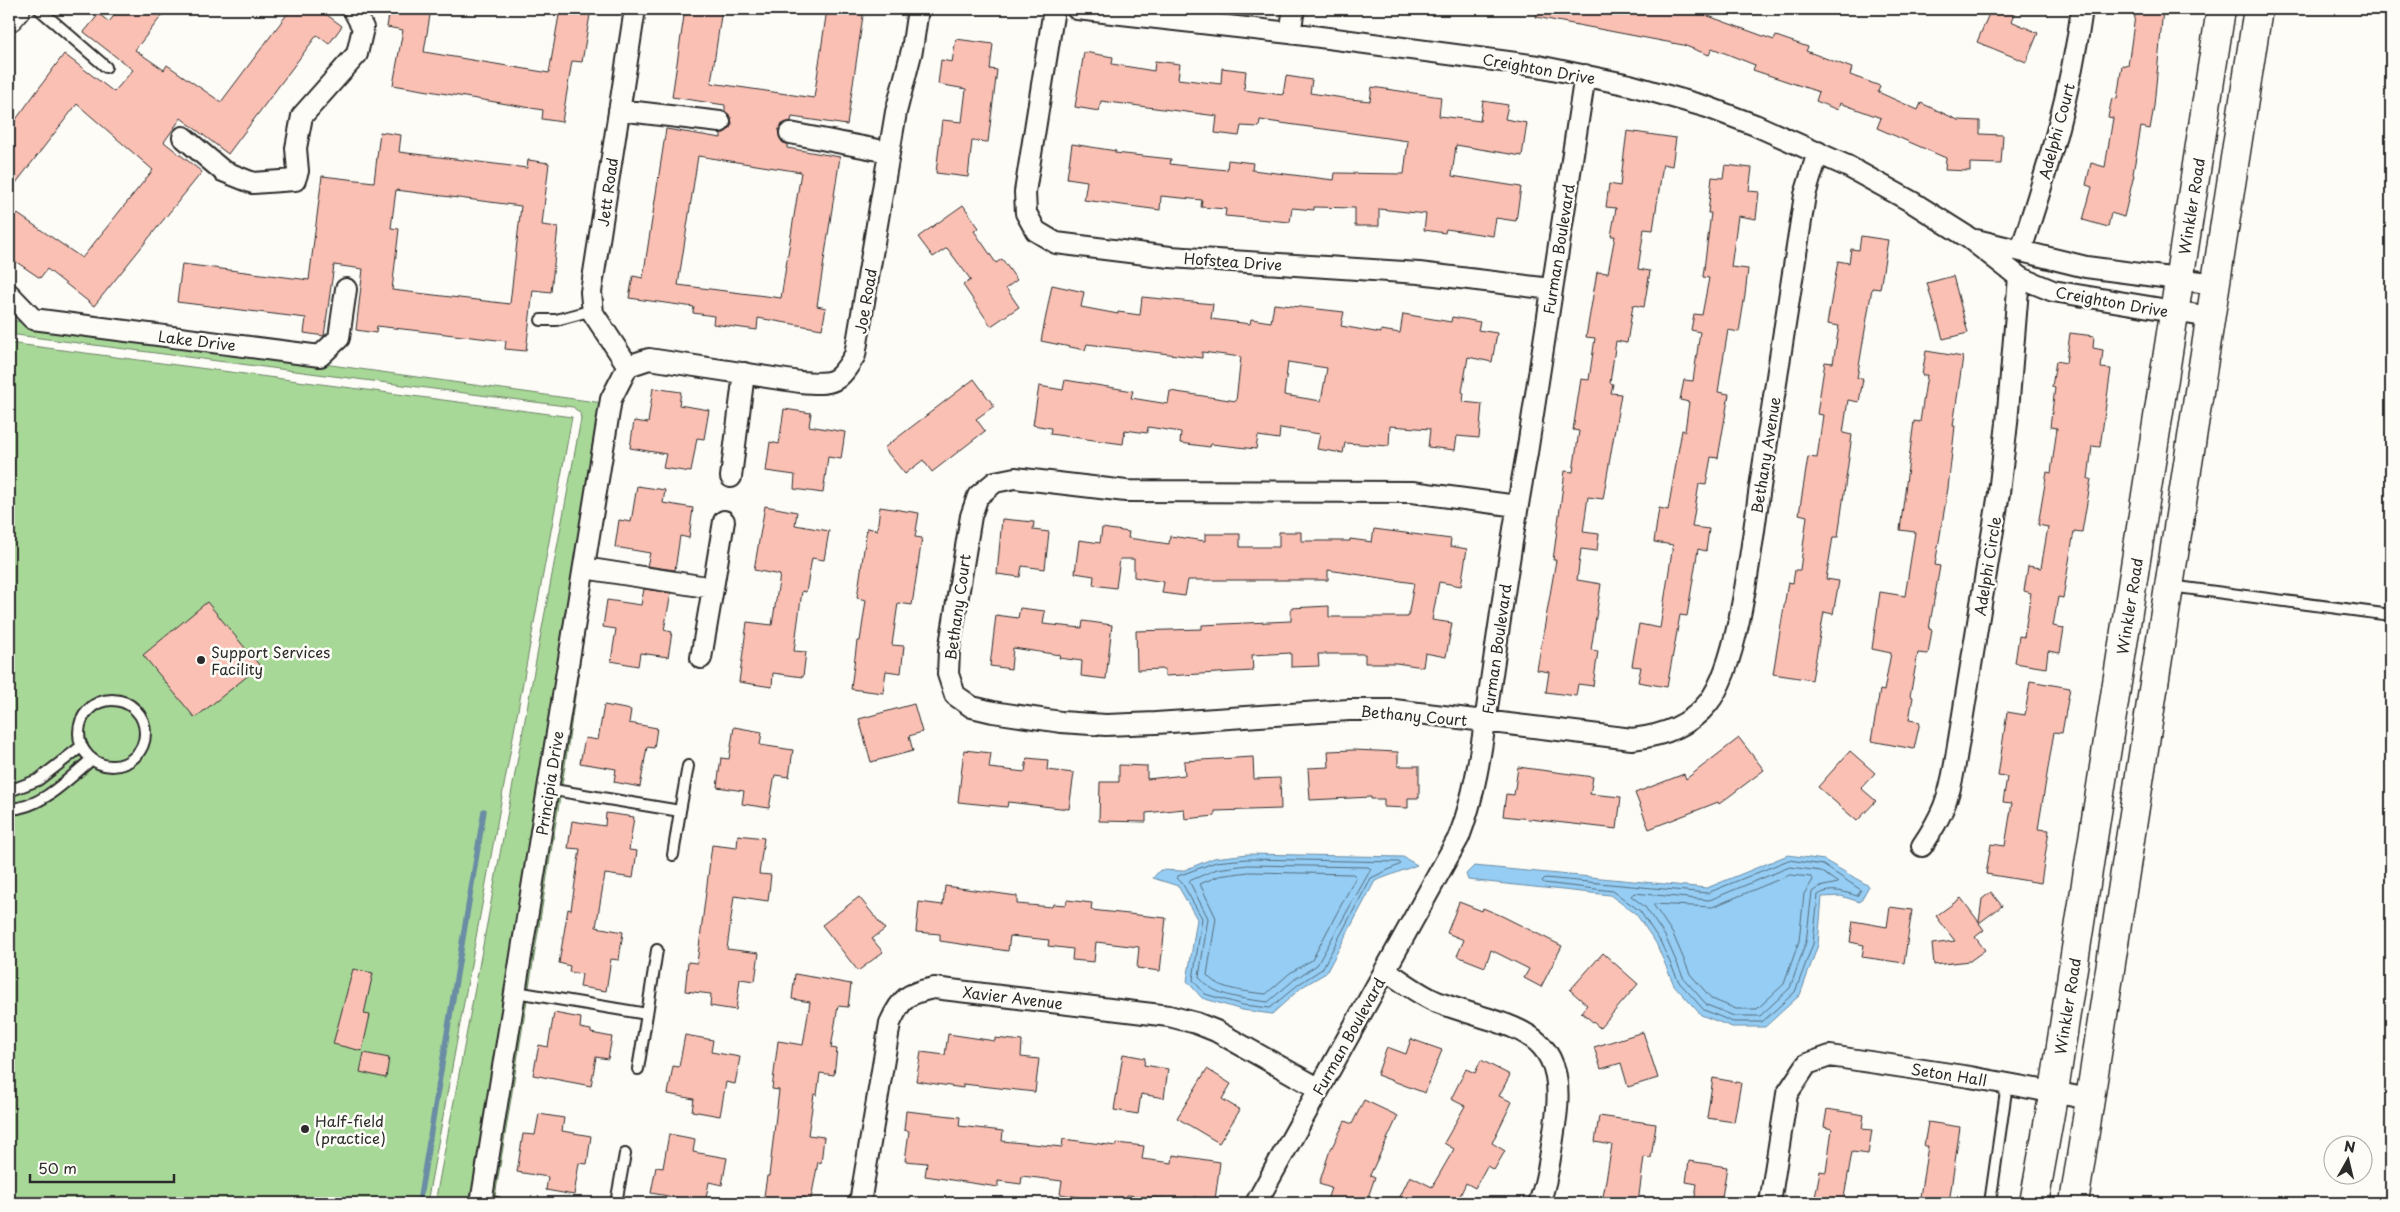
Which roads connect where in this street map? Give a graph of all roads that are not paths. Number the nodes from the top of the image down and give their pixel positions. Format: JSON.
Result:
{"nodes":[{"id":1,"x":16,"y":9,"type":"edge"},
{"id":2,"x":39,"y":9,"type":"edge"},
{"id":3,"x":353,"y":9,"type":"edge"},
{"id":4,"x":636,"y":9,"type":"edge"},
{"id":5,"x":918,"y":9,"type":"edge"},
{"id":6,"x":1054,"y":9,"type":"edge"},
{"id":7,"x":1077,"y":9,"type":"edge"},
{"id":8,"x":1294,"y":9,"type":"edge"},
{"id":9,"x":2082,"y":9,"type":"edge"},
{"id":10,"x":2222,"y":9,"type":"edge"},
{"id":11,"x":2258,"y":9,"type":"edge"},
{"id":12,"x":9,"y":17,"type":"edge"},
{"id":13,"x":1290,"y":33,"type":"junction"},
{"id":14,"x":106,"y":67,"type":"dead end"},
{"id":15,"x":1585,"y":75,"type":"junction"},
{"id":16,"x":619,"y":110,"type":"junction"},
{"id":17,"x":720,"y":122,"type":"dead end"},
{"id":18,"x":790,"y":133,"type":"dead end"},
{"id":19,"x":183,"y":137,"type":"dead end"},
{"id":20,"x":889,"y":152,"type":"junction"},
{"id":21,"x":1818,"y":152,"type":"junction"},
{"id":22,"x":1969,"y":238,"type":"junction"},
{"id":23,"x":2021,"y":250,"type":"junction"},
{"id":24,"x":2019,"y":277,"type":"junction"},
{"id":25,"x":2180,"y":278,"type":"junction"},
{"id":26,"x":2216,"y":284,"type":"junction"},
{"id":27,"x":346,"y":289,"type":"dead end"},
{"id":28,"x":1552,"y":289,"type":"junction"},
{"id":29,"x":9,"y":294,"type":"edge"},
{"id":30,"x":593,"y":310,"type":"junction"},
{"id":31,"x":2175,"y":312,"type":"junction"},
{"id":32,"x":2210,"y":317,"type":"junction"},
{"id":33,"x":541,"y":320,"type":"dead end"},
{"id":34,"x":628,"y":366,"type":"junction"},
{"id":35,"x":744,"y":373,"type":"junction"},
{"id":36,"x":731,"y":477,"type":"dead end"},
{"id":37,"x":1517,"y":506,"type":"junction"},
{"id":38,"x":724,"y":521,"type":"dead end"},
{"id":39,"x":584,"y":568,"type":"junction"},
{"id":40,"x":2169,"y":586,"type":"junction"},
{"id":41,"x":713,"y":588,"type":"junction"},
{"id":42,"x":2391,"y":615,"type":"edge"},
{"id":43,"x":701,"y":658,"type":"dead end"},
{"id":44,"x":1485,"y":721,"type":"junction"},
{"id":45,"x":1666,"y":733,"type":"joint"},
{"id":46,"x":82,"y":746,"type":"junction"},
{"id":47,"x":92,"y":759,"type":"junction"},
{"id":48,"x":688,"y":766,"type":"dead end"},
{"id":49,"x":548,"y":789,"type":"junction"},
{"id":50,"x":9,"y":791,"type":"edge"},
{"id":51,"x":9,"y":809,"type":"edge"},
{"id":52,"x":680,"y":811,"type":"junction"},
{"id":53,"x":1922,"y":846,"type":"dead end"},
{"id":54,"x":673,"y":855,"type":"dead end"},
{"id":55,"x":657,"y":950,"type":"dead end"},
{"id":56,"x":1385,"y":970,"type":"junction"},
{"id":57,"x":516,"y":992,"type":"junction"},
{"id":58,"x":647,"y":1014,"type":"junction"},
{"id":59,"x":638,"y":1069,"type":"dead end"},
{"id":60,"x":2007,"y":1084,"type":"junction"},
{"id":61,"x":1318,"y":1088,"type":"junction"},
{"id":62,"x":2054,"y":1091,"type":"junction"},
{"id":63,"x":2090,"y":1099,"type":"junction"},
{"id":64,"x":626,"y":1154,"type":"dead end"},
{"id":65,"x":2038,"y":1196,"type":"edge"},
{"id":66,"x":486,"y":1202,"type":"edge"},
{"id":67,"x":616,"y":1203,"type":"edge"},
{"id":68,"x":860,"y":1203,"type":"edge"},
{"id":69,"x":1256,"y":1203,"type":"edge"},
{"id":70,"x":1539,"y":1203,"type":"edge"},
{"id":71,"x":1770,"y":1203,"type":"edge"},
{"id":72,"x":1990,"y":1203,"type":"edge"},
{"id":73,"x":2074,"y":1203,"type":"edge"}],
"edges":[{"from":1,"to":12,"type":"street"},
{"from":2,"to":14,"type":"lane"},
{"from":3,"to":19,"type":"street"},
{"from":4,"to":16,"type":"street","name":"Jett Road"},
{"from":5,"to":20,"type":"street","name":"Joe Road"},
{"from":6,"to":28,"type":"street","name":"Hofstea Drive"},
{"from":7,"to":13,"type":"street","name":"Creighton Drive"},
{"from":8,"to":13,"type":"street"},
{"from":9,"to":23,"type":"street","name":"Adelphi Court"},
{"from":10,"to":25,"type":"street","name":"Winkler Road"},
{"from":11,"to":26,"type":"street"},
{"from":13,"to":15,"type":"street","name":"Creighton Drive"},
{"from":15,"to":21,"type":"street","name":"Creighton Drive"},
{"from":15,"to":28,"type":"street","name":"Furman Boulevard"},
{"from":16,"to":17,"type":"street"},
{"from":16,"to":30,"type":"street","name":"Jett Road"},
{"from":18,"to":20,"type":"street"},
{"from":20,"to":35,"type":"street","name":"Joe Road"},
{"from":21,"to":22,"type":"street","name":"Creighton Drive"},
{"from":21,"to":45,"type":"street","name":"Bethany Avenue"},
{"from":22,"to":23,"type":"street","name":"Creighton Drive"},
{"from":22,"to":24,"type":"street","name":"Creighton Drive"},
{"from":23,"to":25,"type":"street","name":"Creighton Drive"},
{"from":24,"to":31,"type":"street","name":"Creighton Drive"},
{"from":24,"to":53,"type":"street","name":"Adelphi Circle"},
{"from":25,"to":26,"type":"street","name":"Creighton Drive"},
{"from":25,"to":31,"type":"street","name":"Winkler Road"},
{"from":26,"to":32,"type":"street"},
{"from":27,"to":29,"type":"street","name":"Lake Drive"},
{"from":28,"to":37,"type":"street","name":"Furman Boulevard"},
{"from":30,"to":33,"type":"lane"},
{"from":30,"to":34,"type":"street","name":"Jett Road"},
{"from":31,"to":32,"type":"street","name":"Creighton Drive"},
{"from":31,"to":62,"type":"street","name":"Winkler Road"},
{"from":32,"to":40,"type":"street"},
{"from":34,"to":35,"type":"street","name":"Joe Road"},
{"from":34,"to":39,"type":"street","name":"Principia Drive"},
{"from":35,"to":36,"type":"street"},
{"from":37,"to":44,"type":"street","name":"Furman Boulevard"},
{"from":37,"to":44,"type":"street","name":"Bethany Court"},
{"from":38,"to":41,"type":"street"},
{"from":39,"to":41,"type":"street"},
{"from":39,"to":49,"type":"street","name":"Principia Drive"},
{"from":40,"to":42,"type":"lane"},
{"from":40,"to":63,"type":"street"},
{"from":41,"to":43,"type":"street"},
{"from":44,"to":45,"type":"street","name":"Bethany Court"},
{"from":44,"to":56,"type":"street","name":"Furman Boulevard"},
{"from":46,"to":47,"type":"lane"},
{"from":46,"to":47,"type":"lane"},
{"from":46,"to":50,"type":"lane"},
{"from":47,"to":51,"type":"lane"},
{"from":48,"to":52,"type":"lane"},
{"from":49,"to":52,"type":"lane"},
{"from":49,"to":57,"type":"street","name":"Principia Drive"},
{"from":52,"to":54,"type":"lane"},
{"from":55,"to":58,"type":"lane"},
{"from":56,"to":61,"type":"street","name":"Furman Boulevard"},
{"from":56,"to":70,"type":"street"},
{"from":57,"to":58,"type":"lane"},
{"from":57,"to":66,"type":"street","name":"Principia Drive"},
{"from":58,"to":59,"type":"lane"},
{"from":60,"to":62,"type":"street","name":"Seton Hall"},
{"from":60,"to":71,"type":"street","name":"Seton Hall"},
{"from":60,"to":72,"type":"lane"},
{"from":61,"to":68,"type":"street","name":"Xavier Avenue"},
{"from":61,"to":69,"type":"street","name":"Furman Boulevard"},
{"from":62,"to":63,"type":"street","name":"Seton Hall"},
{"from":62,"to":65,"type":"street","name":"Winkler Road"},
{"from":63,"to":73,"type":"street"},
{"from":64,"to":67,"type":"lane"}]}
